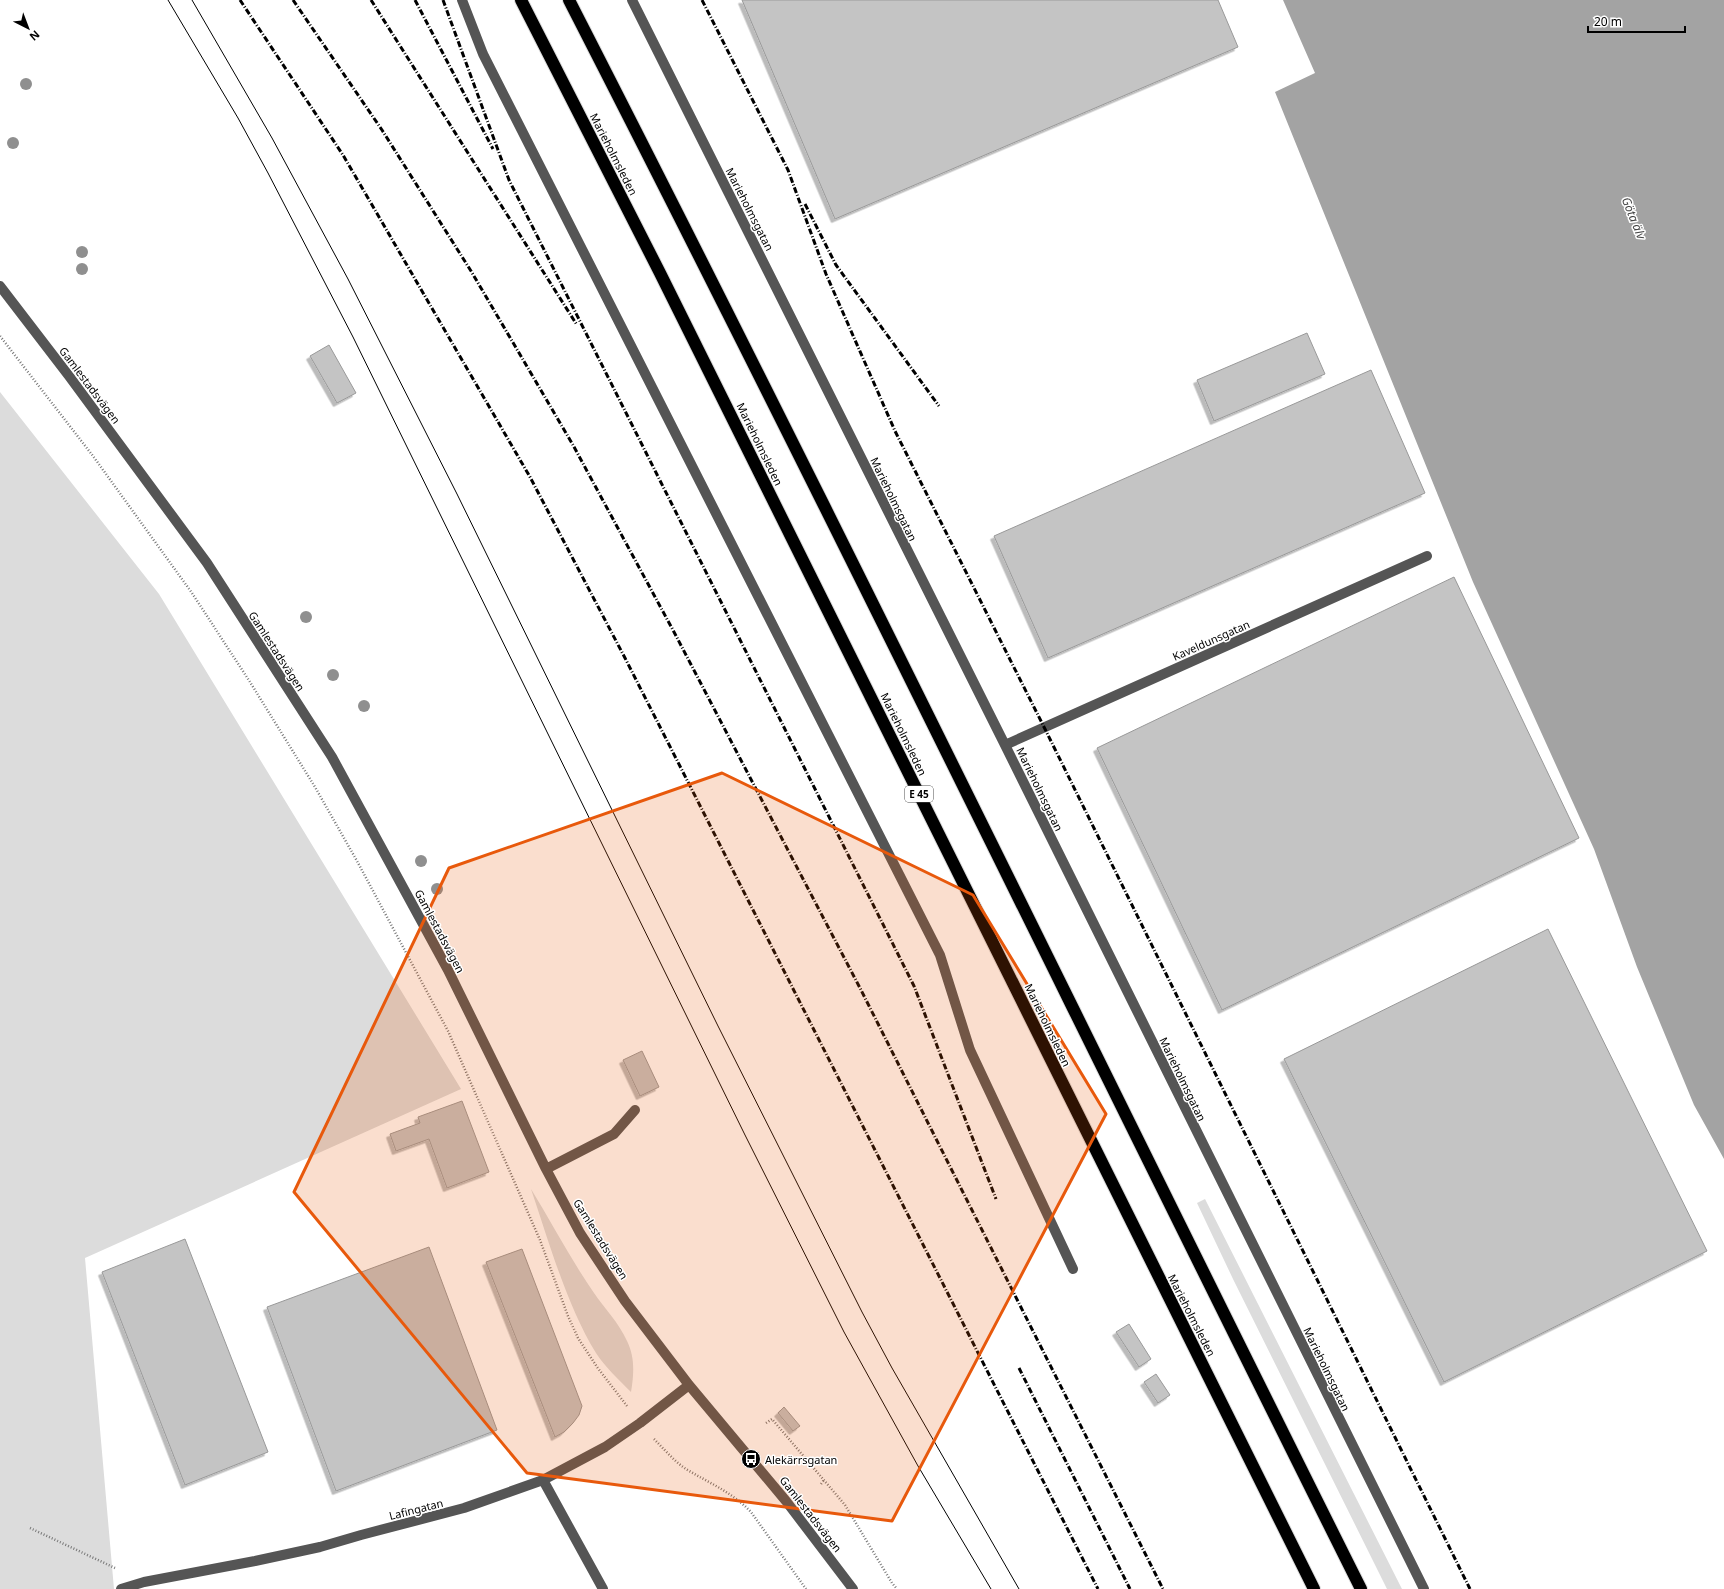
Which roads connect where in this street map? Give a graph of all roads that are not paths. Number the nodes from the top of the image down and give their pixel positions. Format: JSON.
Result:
{"nodes":[{"id":1,"x":462,"y":0,"type":"edge"},
{"id":2,"x":521,"y":0,"type":"edge"},
{"id":3,"x":569,"y":0,"type":"edge"},
{"id":4,"x":632,"y":0,"type":"edge"},
{"id":5,"x":0,"y":286,"type":"edge"},
{"id":6,"x":1427,"y":556,"type":"dead end"},
{"id":7,"x":1005,"y":746,"type":"junction"},
{"id":8,"x":635,"y":1110,"type":"dead end"},
{"id":9,"x":546,"y":1169,"type":"junction"},
{"id":10,"x":1073,"y":1269,"type":"dead end"},
{"id":11,"x":689,"y":1384,"type":"junction"},
{"id":12,"x":543,"y":1480,"type":"junction"},
{"id":13,"x":121,"y":1589,"type":"edge"},
{"id":14,"x":603,"y":1589,"type":"edge"},
{"id":15,"x":853,"y":1589,"type":"edge"},
{"id":16,"x":1314,"y":1589,"type":"edge"},
{"id":17,"x":1360,"y":1589,"type":"edge"},
{"id":18,"x":1424,"y":1589,"type":"edge"}],
"edges":[{"from":1,"to":10,"type":"street"},
{"from":2,"to":16,"type":"highway","name":"Marieholmsleden","number":"E 45"},
{"from":3,"to":17,"type":"highway"},
{"from":4,"to":7,"type":"street","name":"Marieholmsgatan"},
{"from":5,"to":9,"type":"street","name":"Gamlestadsvägen"},
{"from":6,"to":7,"type":"street","name":"Kaveldunsgatan"},
{"from":7,"to":18,"type":"street","name":"Marieholmsgatan"},
{"from":8,"to":9,"type":"street"},
{"from":9,"to":11,"type":"street","name":"Gamlestadsvägen"},
{"from":11,"to":12,"type":"street","name":"Lafingatan"},
{"from":11,"to":15,"type":"street","name":"Gamlestadsvägen"},
{"from":12,"to":13,"type":"street","name":"Lafingatan"},
{"from":12,"to":14,"type":"street"}]}
